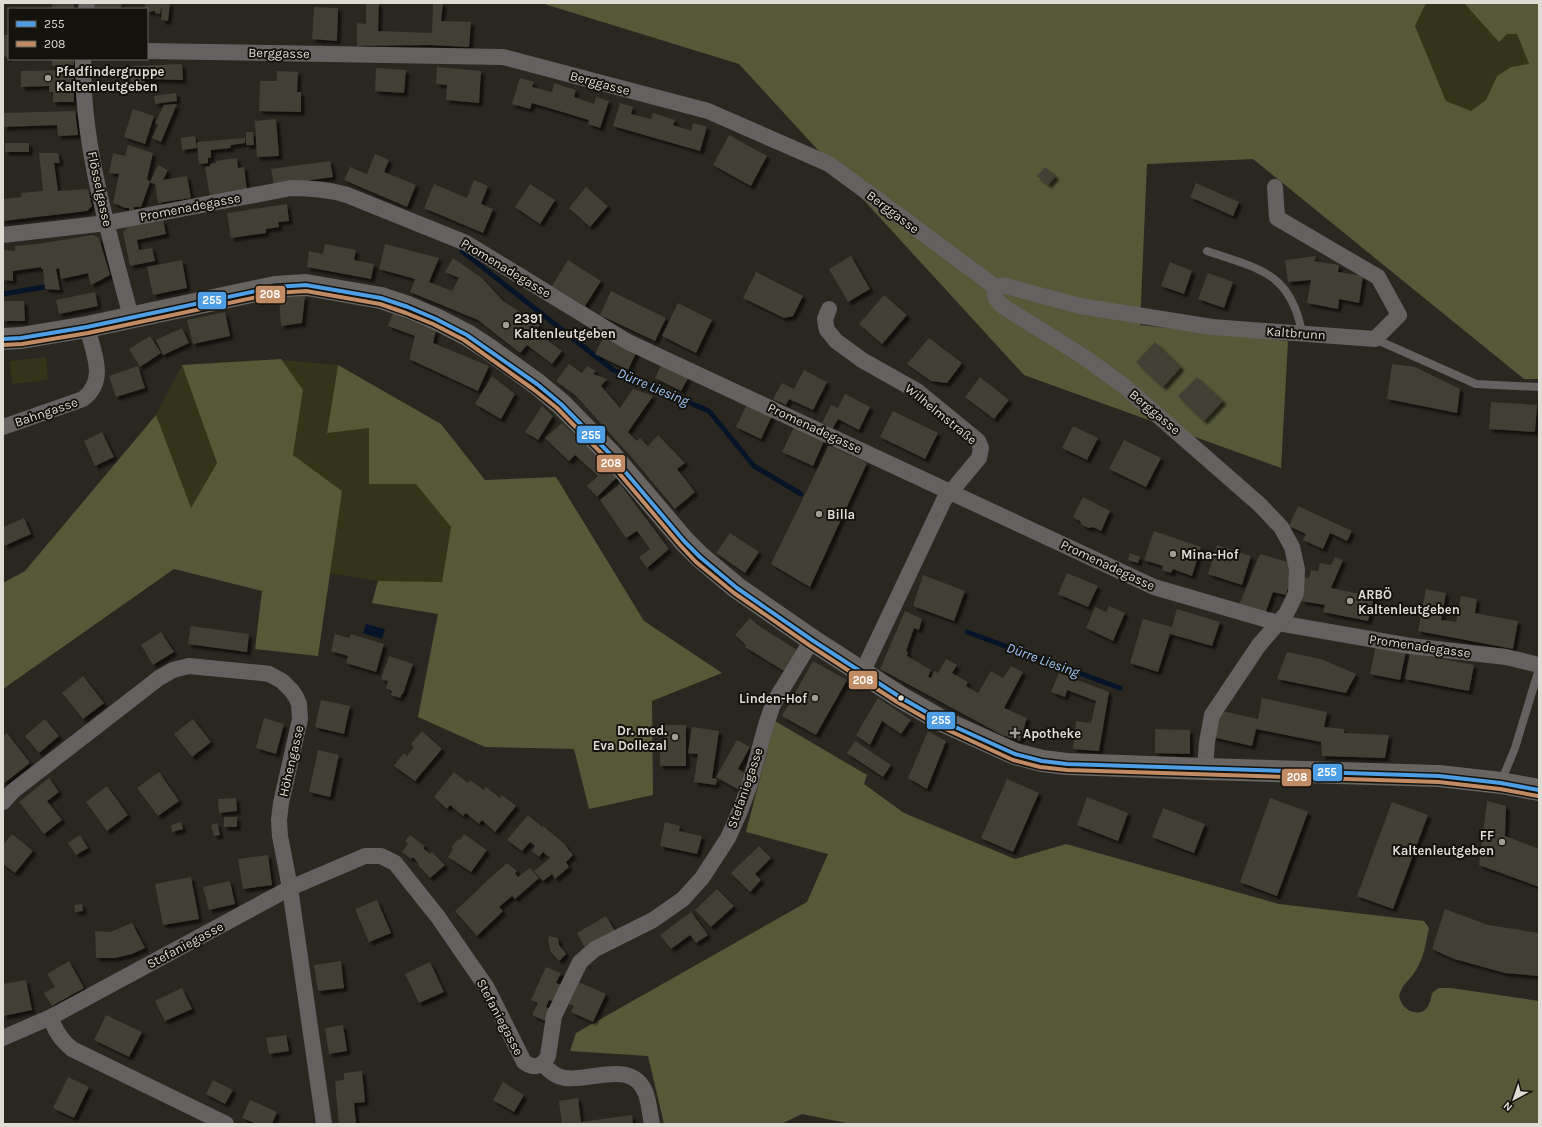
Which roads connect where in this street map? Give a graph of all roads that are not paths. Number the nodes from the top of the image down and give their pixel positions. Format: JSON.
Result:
{"nodes":[{"id":1,"x":148,"y":51,"type":"edge"},
{"id":2,"x":83,"y":60,"type":"edge"},
{"id":3,"x":1275,"y":187,"type":"dead end"},
{"id":4,"x":107,"y":223,"type":"junction"},
{"id":5,"x":3,"y":235,"type":"edge"},
{"id":6,"x":1207,"y":251,"type":"dead end"},
{"id":7,"x":997,"y":288,"type":"junction"},
{"id":8,"x":829,"y":309,"type":"dead end"},
{"id":9,"x":131,"y":317,"type":"junction"},
{"id":10,"x":87,"y":327,"type":"junction"},
{"id":11,"x":1302,"y":333,"type":"junction"},
{"id":12,"x":3,"y":339,"type":"edge"},
{"id":13,"x":1375,"y":339,"type":"junction"},
{"id":14,"x":1539,"y":387,"type":"edge"},
{"id":15,"x":3,"y":427,"type":"edge"},
{"id":16,"x":950,"y":492,"type":"junction"},
{"id":17,"x":1278,"y":624,"type":"junction"},
{"id":18,"x":812,"y":640,"type":"junction"},
{"id":19,"x":1539,"y":664,"type":"edge"},
{"id":20,"x":1539,"y":669,"type":"edge"},
{"id":21,"x":862,"y":673,"type":"junction"},
{"id":22,"x":1205,"y":769,"type":"junction"},
{"id":23,"x":1501,"y":782,"type":"junction"},
{"id":24,"x":1539,"y":790,"type":"edge"},
{"id":25,"x":3,"y":802,"type":"edge"},
{"id":26,"x":290,"y":888,"type":"junction"},
{"id":27,"x":51,"y":1017,"type":"junction"},
{"id":28,"x":3,"y":1038,"type":"edge"},
{"id":29,"x":543,"y":1064,"type":"junction"},
{"id":30,"x":226,"y":1124,"type":"edge"},
{"id":31,"x":324,"y":1124,"type":"edge"},
{"id":32,"x":652,"y":1124,"type":"edge"}],
"edges":[{"from":1,"to":7,"type":"street","name":"Berggasse"},
{"from":2,"to":4,"type":"street","name":"Flösselgasse"},
{"from":3,"to":13,"type":"street"},
{"from":4,"to":5,"type":"street","name":"Promenadegasse"},
{"from":4,"to":9,"type":"street","name":"Flösselgasse"},
{"from":4,"to":16,"type":"street","name":"Promenadegasse"},
{"from":6,"to":11,"type":"lane"},
{"from":7,"to":11,"type":"street","name":"Kaltbrunn"},
{"from":7,"to":17,"type":"street","name":"Berggasse"},
{"from":8,"to":16,"type":"street","name":"Wilhelmstraße"},
{"from":9,"to":10,"type":"main road"},
{"from":9,"to":18,"type":"main road"},
{"from":10,"to":12,"type":"main road"},
{"from":10,"to":15,"type":"street","name":"Bahngasse"},
{"from":11,"to":13,"type":"street","name":"Kaltbrunn"},
{"from":13,"to":14,"type":"lane"},
{"from":16,"to":17,"type":"street","name":"Promenadegasse"},
{"from":16,"to":21,"type":"street","name":"Wilhelmstraße"},
{"from":17,"to":19,"type":"street","name":"Promenadegasse"},
{"from":17,"to":22,"type":"street","name":"Berggasse"},
{"from":18,"to":21,"type":"main road"},
{"from":18,"to":29,"type":"street","name":"Stefaniegasse"},
{"from":20,"to":23,"type":"lane"},
{"from":21,"to":22,"type":"main road"},
{"from":22,"to":23,"type":"main road"},
{"from":23,"to":24,"type":"main road"},
{"from":25,"to":26,"type":"street","name":"Höhengasse"},
{"from":26,"to":27,"type":"street","name":"Stefaniegasse"},
{"from":26,"to":29,"type":"street","name":"Stefaniegasse"},
{"from":26,"to":31,"type":"street","name":"Höhengasse"},
{"from":27,"to":28,"type":"street","name":"Stefaniegasse"},
{"from":27,"to":30,"type":"street"},
{"from":29,"to":32,"type":"street"}]}
